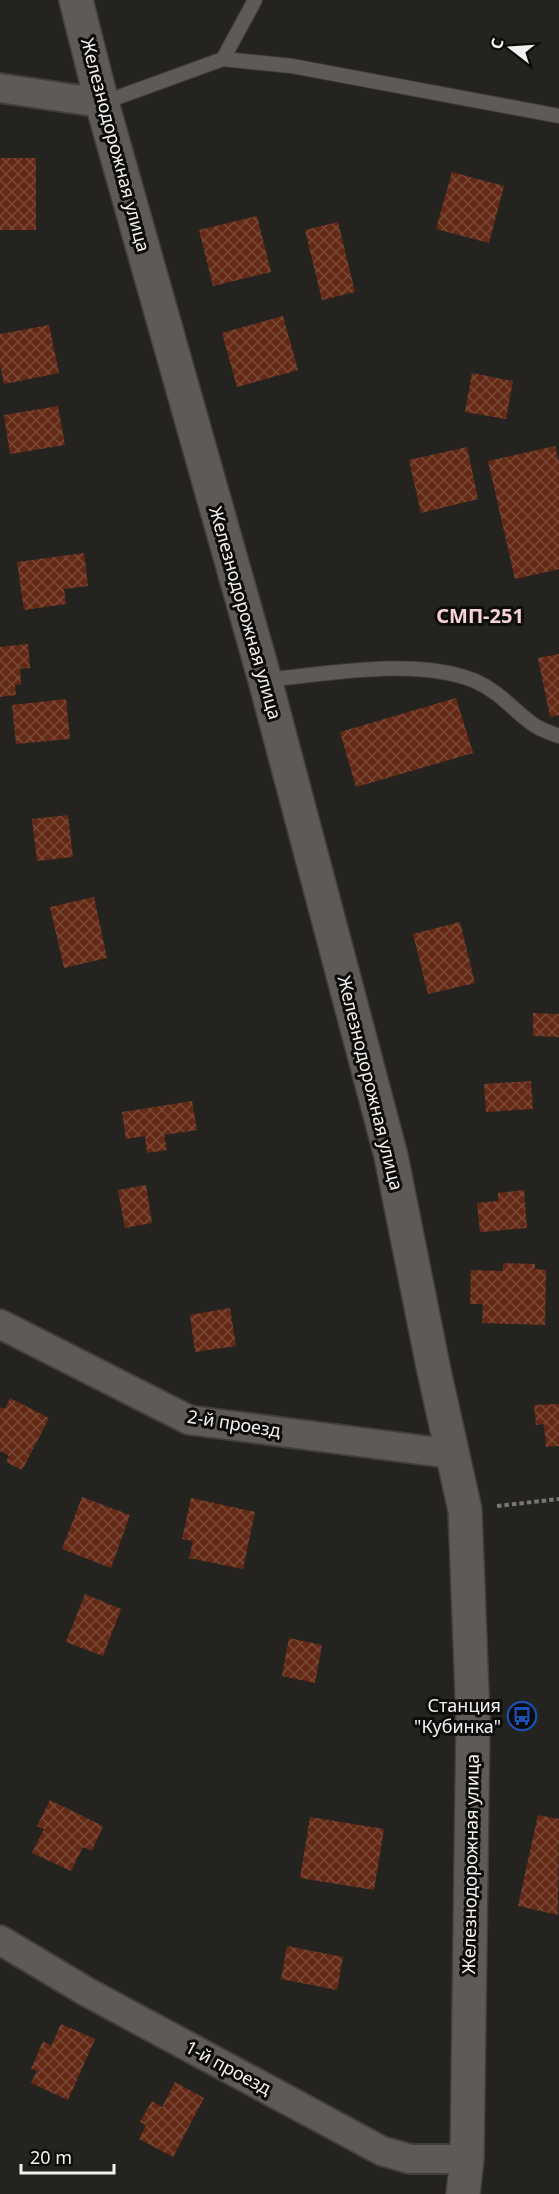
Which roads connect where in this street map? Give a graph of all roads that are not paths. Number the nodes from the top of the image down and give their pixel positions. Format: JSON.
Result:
{"nodes":[{"id":1,"x":76,"y":0,"type":"edge"},
{"id":2,"x":255,"y":0,"type":"edge"},
{"id":3,"x":223,"y":59,"type":"junction"},
{"id":4,"x":0,"y":88,"type":"edge"},
{"id":5,"x":102,"y":103,"type":"junction"},
{"id":6,"x":559,"y":116,"type":"edge"},
{"id":7,"x":265,"y":680,"type":"junction"},
{"id":8,"x":559,"y":736,"type":"edge"},
{"id":9,"x":0,"y":1324,"type":"edge"},
{"id":10,"x":453,"y":1454,"type":"junction"},
{"id":11,"x":0,"y":1940,"type":"edge"},
{"id":12,"x":467,"y":2159,"type":"junction"},
{"id":13,"x":463,"y":2194,"type":"edge"}],
"edges":[{"from":1,"to":5,"type":"street","name":"Железнодорожная улица"},
{"from":2,"to":3,"type":"lane"},
{"from":3,"to":5,"type":"lane"},
{"from":3,"to":6,"type":"lane"},
{"from":4,"to":5,"type":"street"},
{"from":5,"to":7,"type":"street","name":"Железнодорожная улица"},
{"from":7,"to":8,"type":"lane"},
{"from":7,"to":10,"type":"street","name":"Железнодорожная улица"},
{"from":9,"to":10,"type":"street","name":"2-й проезд"},
{"from":10,"to":12,"type":"street","name":"Железнодорожная улица"},
{"from":11,"to":12,"type":"street","name":"1-й проезд"},
{"from":12,"to":13,"type":"street","name":"Железнодорожная улица"}]}
